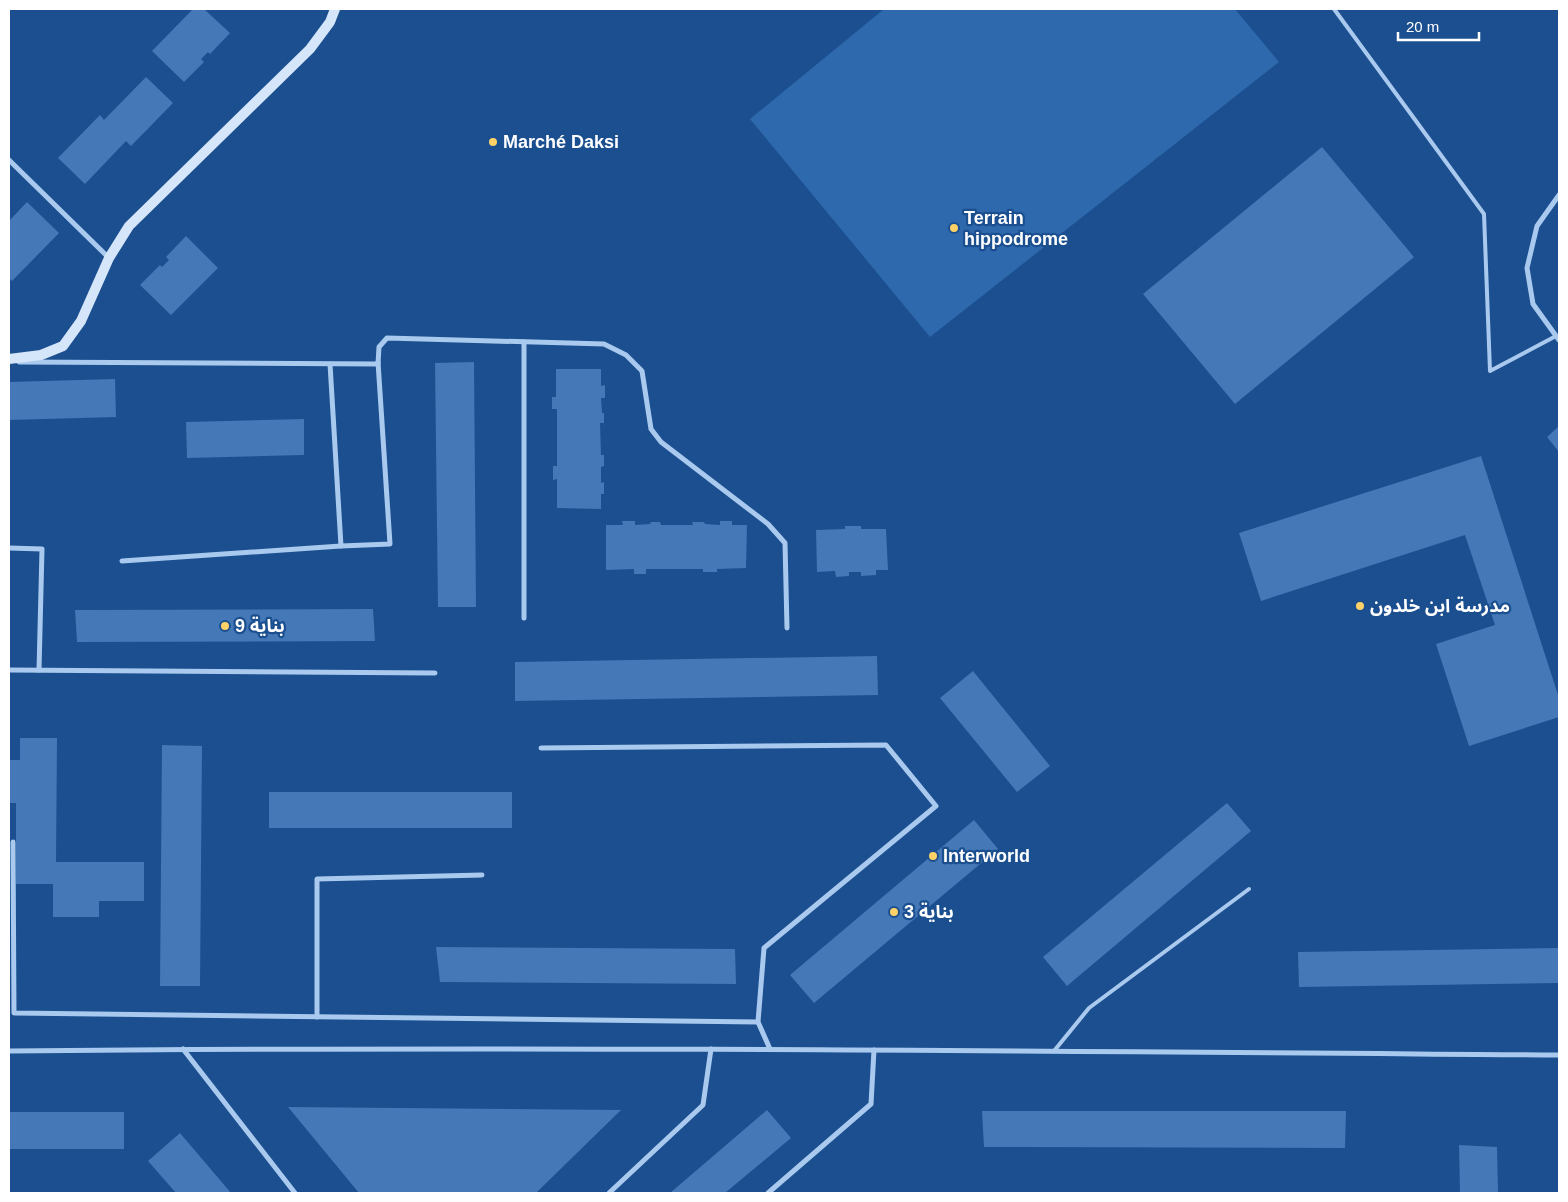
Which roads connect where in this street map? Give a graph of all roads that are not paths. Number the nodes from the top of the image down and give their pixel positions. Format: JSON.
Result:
{"nodes":[{"id":1,"x":335,"y":9,"type":"edge"},
{"id":2,"x":1334,"y":9,"type":"edge"},
{"id":3,"x":9,"y":160,"type":"edge"},
{"id":4,"x":1559,"y":195,"type":"edge"},
{"id":5,"x":109,"y":258,"type":"junction"},
{"id":6,"x":1558,"y":338,"type":"edge"},
{"id":7,"x":524,"y":342,"type":"junction"},
{"id":8,"x":9,"y":360,"type":"edge"},
{"id":9,"x":378,"y":360,"type":"junction"},
{"id":10,"x":330,"y":364,"type":"junction"},
{"id":11,"x":341,"y":546,"type":"junction"},
{"id":12,"x":9,"y":548,"type":"edge"},
{"id":13,"x":122,"y":561,"type":"dead end"},
{"id":14,"x":524,"y":618,"type":"dead end"},
{"id":15,"x":787,"y":628,"type":"dead end"},
{"id":16,"x":9,"y":670,"type":"edge"},
{"id":17,"x":39,"y":670,"type":"junction"},
{"id":18,"x":435,"y":673,"type":"dead end"},
{"id":19,"x":541,"y":748,"type":"dead end"},
{"id":20,"x":13,"y":842,"type":"dead end"},
{"id":21,"x":482,"y":875,"type":"dead end"},
{"id":22,"x":1249,"y":889,"type":"dead end"},
{"id":23,"x":317,"y":1017,"type":"junction"},
{"id":24,"x":758,"y":1022,"type":"junction"},
{"id":25,"x":182,"y":1049,"type":"junction"},
{"id":26,"x":711,"y":1049,"type":"junction"},
{"id":27,"x":770,"y":1049,"type":"junction"},
{"id":28,"x":874,"y":1050,"type":"junction"},
{"id":29,"x":9,"y":1051,"type":"edge"},
{"id":30,"x":1054,"y":1051,"type":"junction"},
{"id":31,"x":1559,"y":1055,"type":"edge"},
{"id":32,"x":295,"y":1193,"type":"edge"},
{"id":33,"x":609,"y":1193,"type":"edge"},
{"id":34,"x":768,"y":1193,"type":"edge"}],
"edges":[{"from":1,"to":5,"type":"main road"},
{"from":2,"to":6,"type":"lane"},
{"from":3,"to":5,"type":"street"},
{"from":4,"to":6,"type":"street"},
{"from":5,"to":8,"type":"main road"},
{"from":7,"to":9,"type":"street"},
{"from":7,"to":14,"type":"street"},
{"from":7,"to":15,"type":"street"},
{"from":8,"to":10,"type":"street"},
{"from":9,"to":10,"type":"street"},
{"from":9,"to":11,"type":"street"},
{"from":10,"to":11,"type":"street"},
{"from":11,"to":13,"type":"street"},
{"from":12,"to":17,"type":"street"},
{"from":16,"to":17,"type":"street"},
{"from":17,"to":18,"type":"street"},
{"from":19,"to":24,"type":"street"},
{"from":20,"to":23,"type":"street"},
{"from":21,"to":23,"type":"street"},
{"from":22,"to":30,"type":"lane"},
{"from":23,"to":24,"type":"street"},
{"from":24,"to":27,"type":"street"},
{"from":25,"to":26,"type":"street"},
{"from":25,"to":29,"type":"street"},
{"from":25,"to":32,"type":"street"},
{"from":26,"to":27,"type":"street"},
{"from":26,"to":33,"type":"street"},
{"from":27,"to":28,"type":"street"},
{"from":28,"to":30,"type":"street"},
{"from":28,"to":34,"type":"street"},
{"from":30,"to":31,"type":"street"}]}
